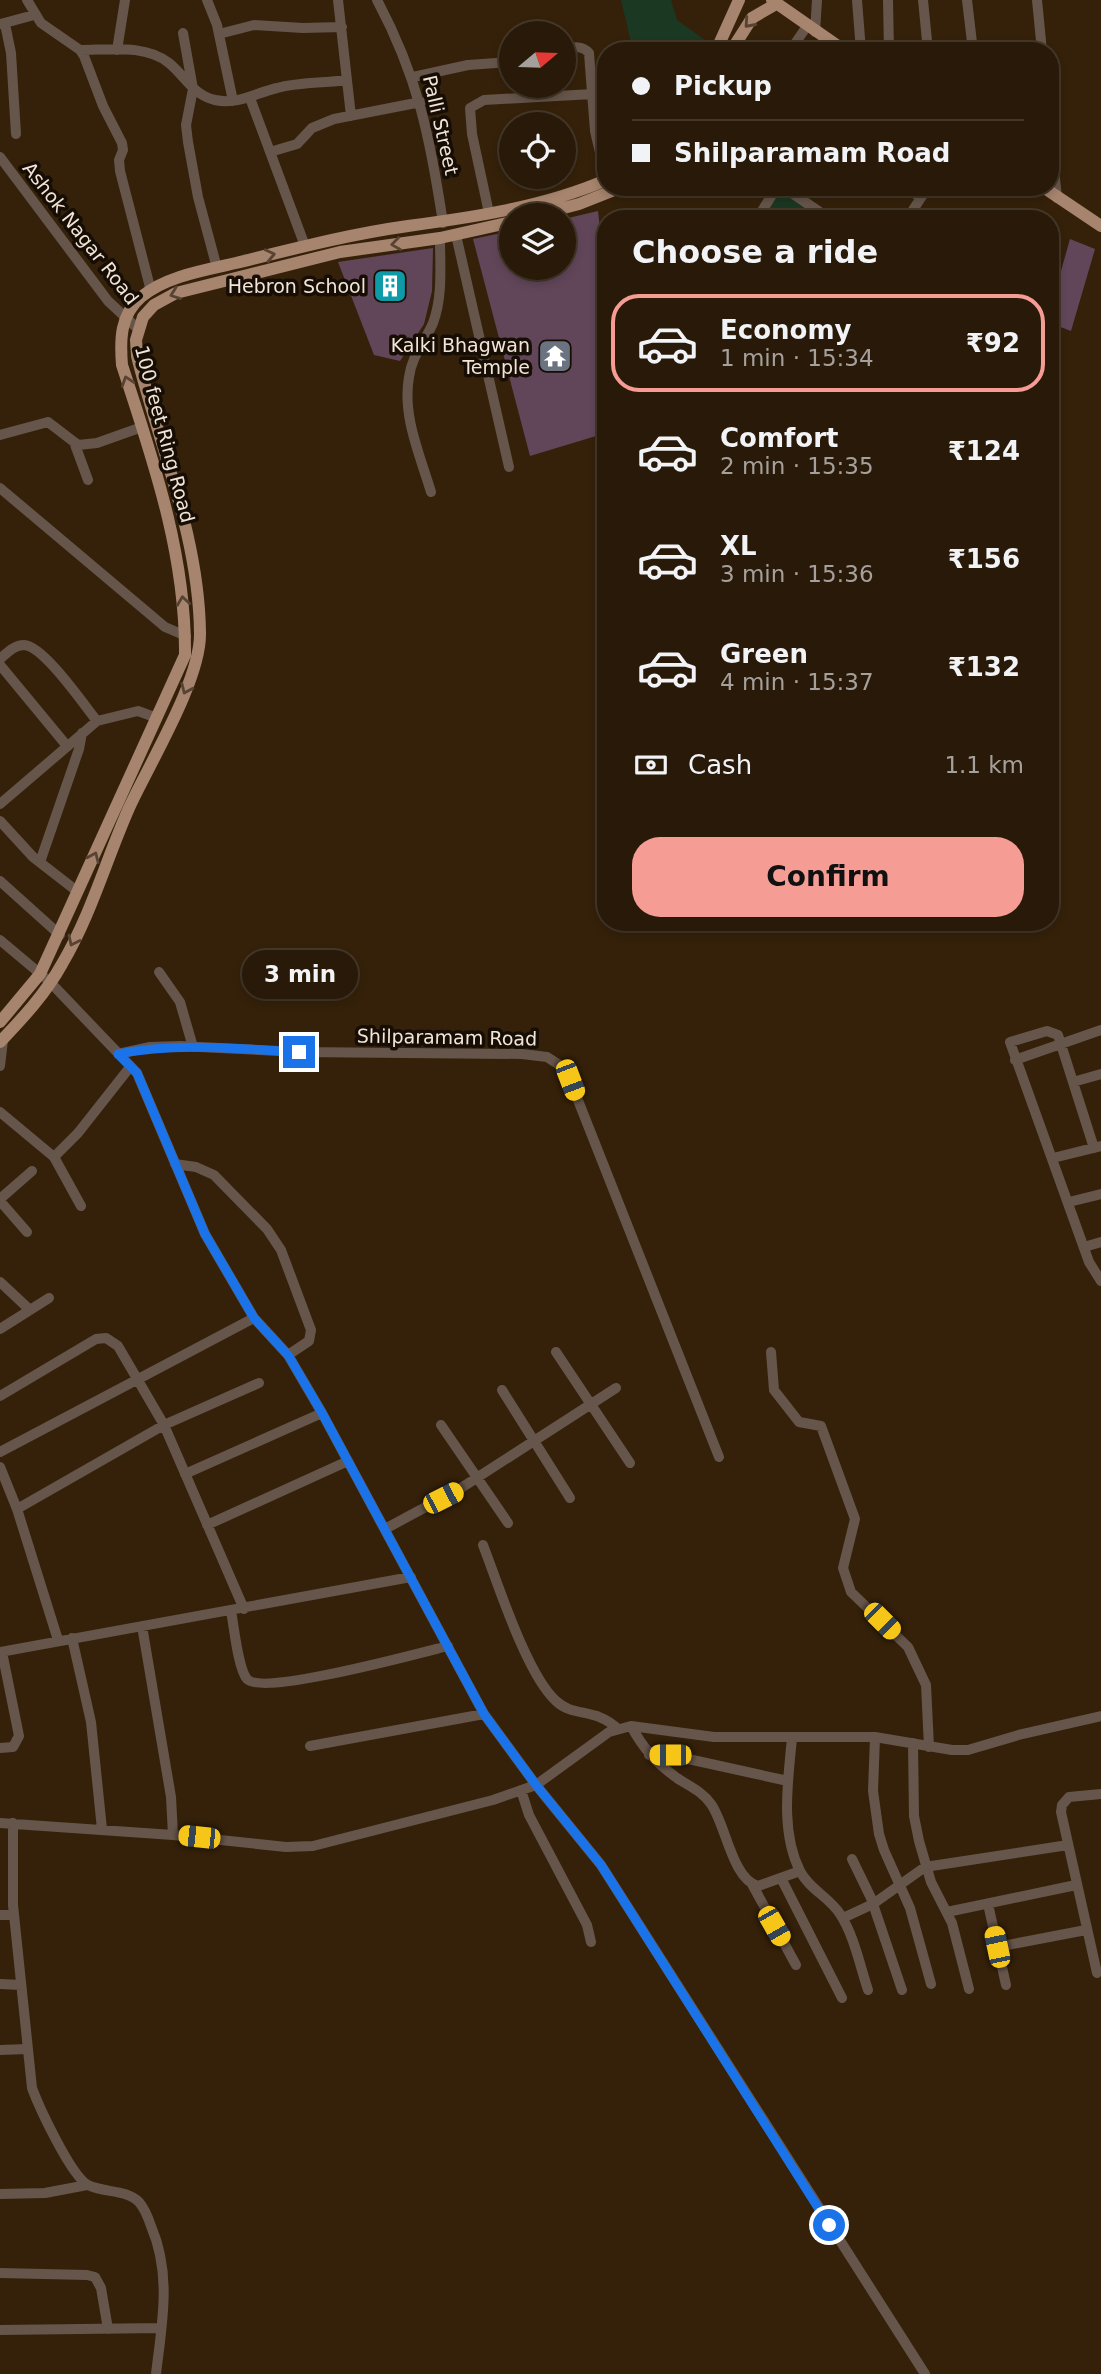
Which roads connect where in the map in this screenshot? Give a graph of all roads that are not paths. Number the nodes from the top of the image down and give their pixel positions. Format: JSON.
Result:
{"nodes":[{"id":1,"x":27,"y":0,"type":"edge"},
{"id":2,"x":125,"y":0,"type":"edge"},
{"id":3,"x":207,"y":0,"type":"edge"},
{"id":4,"x":338,"y":0,"type":"edge"},
{"id":5,"x":376,"y":0,"type":"edge"},
{"id":6,"x":739,"y":0,"type":"edge"},
{"id":7,"x":817,"y":0,"type":"edge"},
{"id":8,"x":857,"y":0,"type":"edge"},
{"id":9,"x":888,"y":0,"type":"edge"},
{"id":10,"x":923,"y":0,"type":"edge"},
{"id":11,"x":967,"y":0,"type":"edge"},
{"id":12,"x":1037,"y":0,"type":"edge"},
{"id":13,"x":774,"y":2,"type":"edge"},
{"id":14,"x":34,"y":15,"type":"junction"},
{"id":15,"x":3,"y":24,"type":"edge"},
{"id":16,"x":342,"y":27,"type":"junction"},
{"id":17,"x":811,"y":29,"type":"junction"},
{"id":18,"x":183,"y":33,"type":"dead end"},
{"id":19,"x":219,"y":34,"type":"junction"},
{"id":20,"x":720,"y":42,"type":"edge"},
{"id":21,"x":737,"y":42,"type":"edge"},
{"id":22,"x":799,"y":42,"type":"edge"},
{"id":23,"x":831,"y":42,"type":"edge"},
{"id":24,"x":860,"y":42,"type":"edge"},
{"id":25,"x":889,"y":42,"type":"edge"},
{"id":26,"x":927,"y":42,"type":"edge"},
{"id":27,"x":971,"y":42,"type":"edge"},
{"id":28,"x":1041,"y":42,"type":"edge"},
{"id":29,"x":576,"y":47,"type":"edge"},
{"id":30,"x":80,"y":50,"type":"junction"},
{"id":31,"x":117,"y":50,"type":"junction"},
{"id":32,"x":499,"y":63,"type":"edge"},
{"id":33,"x":413,"y":77,"type":"junction"},
{"id":34,"x":347,"y":80,"type":"junction"},
{"id":35,"x":193,"y":89,"type":"junction"},
{"id":36,"x":593,"y":94,"type":"junction"},
{"id":37,"x":250,"y":98,"type":"junction"},
{"id":38,"x":233,"y":101,"type":"junction"},
{"id":39,"x":421,"y":102,"type":"junction"},
{"id":40,"x":351,"y":116,"type":"junction"},
{"id":41,"x":16,"y":134,"type":"dead end"},
{"id":42,"x":597,"y":143,"type":"edge"},
{"id":43,"x":270,"y":152,"type":"junction"},
{"id":44,"x":0,"y":157,"type":"edge"},
{"id":45,"x":597,"y":182,"type":"edge"},
{"id":46,"x":599,"y":196,"type":"edge"},
{"id":47,"x":796,"y":196,"type":"edge"},
{"id":48,"x":918,"y":196,"type":"edge"},
{"id":49,"x":1054,"y":196,"type":"edge"},
{"id":50,"x":921,"y":198,"type":"joint"},
{"id":51,"x":1057,"y":198,"type":"joint"},
{"id":52,"x":576,"y":205,"type":"edge"},
{"id":53,"x":816,"y":210,"type":"edge"},
{"id":54,"x":913,"y":210,"type":"edge"},
{"id":55,"x":489,"y":213,"type":"junction"},
{"id":56,"x":443,"y":223,"type":"junction"},
{"id":57,"x":499,"y":225,"type":"edge"},
{"id":58,"x":1101,"y":226,"type":"edge"},
{"id":59,"x":456,"y":235,"type":"junction"},
{"id":60,"x":440,"y":238,"type":"junction"},
{"id":61,"x":305,"y":246,"type":"junction"},
{"id":62,"x":217,"y":268,"type":"junction"},
{"id":63,"x":151,"y":290,"type":"junction"},
{"id":64,"x":125,"y":318,"type":"junction"},
{"id":65,"x":137,"y":328,"type":"junction"},
{"id":66,"x":142,"y":427,"type":"junction"},
{"id":67,"x":0,"y":435,"type":"edge"},
{"id":68,"x":74,"y":442,"type":"junction"},
{"id":69,"x":509,"y":467,"type":"dead end"},
{"id":70,"x":88,"y":480,"type":"dead end"},
{"id":71,"x":0,"y":488,"type":"edge"},
{"id":72,"x":431,"y":492,"type":"dead end"},
{"id":73,"x":186,"y":636,"type":"junction"},
{"id":74,"x":0,"y":659,"type":"edge"},
{"id":75,"x":0,"y":665,"type":"edge"},
{"id":76,"x":157,"y":718,"type":"junction"},
{"id":77,"x":97,"y":721,"type":"junction"},
{"id":78,"x":82,"y":733,"type":"junction"},
{"id":79,"x":67,"y":746,"type":"junction"},
{"id":80,"x":0,"y":804,"type":"edge"},
{"id":81,"x":0,"y":821,"type":"edge"},
{"id":82,"x":40,"y":862,"type":"junction"},
{"id":83,"x":0,"y":881,"type":"edge"},
{"id":84,"x":78,"y":892,"type":"junction"},
{"id":85,"x":60,"y":935,"type":"junction"},
{"id":86,"x":0,"y":940,"type":"edge"},
{"id":87,"x":159,"y":972,"type":"dead end"},
{"id":88,"x":45,"y":978,"type":"junction"},
{"id":89,"x":2,"y":1016,"type":"edge"},
{"id":90,"x":1101,"y":1030,"type":"edge"},
{"id":91,"x":1,"y":1041,"type":"edge"},
{"id":92,"x":1061,"y":1043,"type":"junction"},
{"id":93,"x":192,"y":1046,"type":"junction"},
{"id":94,"x":118,"y":1054,"type":"junction"},
{"id":95,"x":1015,"y":1059,"type":"junction"},
{"id":96,"x":0,"y":1066,"type":"edge"},
{"id":97,"x":130,"y":1067,"type":"junction"},
{"id":98,"x":1101,"y":1074,"type":"edge"},
{"id":99,"x":1073,"y":1082,"type":"junction"},
{"id":100,"x":0,"y":1112,"type":"edge"},
{"id":101,"x":1097,"y":1147,"type":"edge"},
{"id":102,"x":54,"y":1157,"type":"junction"},
{"id":103,"x":1053,"y":1158,"type":"junction"},
{"id":104,"x":175,"y":1164,"type":"junction"},
{"id":105,"x":32,"y":1171,"type":"dead end"},
{"id":106,"x":1101,"y":1194,"type":"edge"},
{"id":107,"x":0,"y":1200,"type":"edge"},
{"id":108,"x":1069,"y":1202,"type":"junction"},
{"id":109,"x":81,"y":1206,"type":"dead end"},
{"id":110,"x":27,"y":1232,"type":"dead end"},
{"id":111,"x":1101,"y":1242,"type":"edge"},
{"id":112,"x":1084,"y":1247,"type":"junction"},
{"id":113,"x":1101,"y":1281,"type":"edge"},
{"id":114,"x":0,"y":1282,"type":"edge"},
{"id":115,"x":49,"y":1298,"type":"dead end"},
{"id":116,"x":30,"y":1310,"type":"junction"},
{"id":117,"x":254,"y":1318,"type":"junction"},
{"id":118,"x":0,"y":1329,"type":"edge"},
{"id":119,"x":556,"y":1352,"type":"dead end"},
{"id":120,"x":771,"y":1352,"type":"dead end"},
{"id":121,"x":288,"y":1355,"type":"junction"},
{"id":122,"x":136,"y":1378,"type":"junction"},
{"id":123,"x":259,"y":1383,"type":"dead end"},
{"id":124,"x":615,"y":1388,"type":"dead end"},
{"id":125,"x":502,"y":1390,"type":"dead end"},
{"id":126,"x":0,"y":1396,"type":"edge"},
{"id":127,"x":590,"y":1405,"type":"junction"},
{"id":128,"x":322,"y":1413,"type":"junction"},
{"id":129,"x":441,"y":1425,"type":"dead end"},
{"id":130,"x":164,"y":1426,"type":"junction"},
{"id":131,"x":533,"y":1442,"type":"junction"},
{"id":132,"x":0,"y":1451,"type":"edge"},
{"id":133,"x":719,"y":1457,"type":"dead end"},
{"id":134,"x":348,"y":1461,"type":"junction"},
{"id":135,"x":630,"y":1463,"type":"dead end"},
{"id":136,"x":0,"y":1467,"type":"edge"},
{"id":137,"x":185,"y":1474,"type":"junction"},
{"id":138,"x":476,"y":1479,"type":"junction"},
{"id":139,"x":570,"y":1498,"type":"dead end"},
{"id":140,"x":17,"y":1509,"type":"junction"},
{"id":141,"x":508,"y":1523,"type":"dead end"},
{"id":142,"x":207,"y":1525,"type":"junction"},
{"id":143,"x":385,"y":1529,"type":"junction"},
{"id":144,"x":483,"y":1545,"type":"dead end"},
{"id":145,"x":411,"y":1577,"type":"junction"},
{"id":146,"x":244,"y":1609,"type":"junction"},
{"id":147,"x":231,"y":1611,"type":"junction"},
{"id":148,"x":142,"y":1626,"type":"junction"},
{"id":149,"x":72,"y":1638,"type":"junction"},
{"id":150,"x":58,"y":1640,"type":"junction"},
{"id":151,"x":447,"y":1646,"type":"junction"},
{"id":152,"x":1,"y":1652,"type":"edge"},
{"id":153,"x":484,"y":1714,"type":"junction"},
{"id":154,"x":1101,"y":1716,"type":"edge"},
{"id":155,"x":631,"y":1726,"type":"junction"},
{"id":156,"x":618,"y":1729,"type":"junction"},
{"id":157,"x":792,"y":1738,"type":"junction"},
{"id":158,"x":875,"y":1738,"type":"junction"},
{"id":159,"x":913,"y":1743,"type":"junction"},
{"id":160,"x":310,"y":1746,"type":"dead end"},
{"id":161,"x":929,"y":1747,"type":"junction"},
{"id":162,"x":0,"y":1748,"type":"edge"},
{"id":163,"x":649,"y":1755,"type":"junction"},
{"id":164,"x":788,"y":1781,"type":"junction"},
{"id":165,"x":536,"y":1785,"type":"junction"},
{"id":166,"x":521,"y":1790,"type":"junction"},
{"id":167,"x":1101,"y":1794,"type":"edge"},
{"id":168,"x":0,"y":1822,"type":"edge"},
{"id":169,"x":13,"y":1823,"type":"junction"},
{"id":170,"x":102,"y":1829,"type":"junction"},
{"id":171,"x":173,"y":1835,"type":"junction"},
{"id":172,"x":1068,"y":1845,"type":"junction"},
{"id":173,"x":852,"y":1859,"type":"dead end"},
{"id":174,"x":925,"y":1867,"type":"junction"},
{"id":175,"x":800,"y":1871,"type":"junction"},
{"id":176,"x":781,"y":1878,"type":"junction"},
{"id":177,"x":751,"y":1884,"type":"junction"},
{"id":178,"x":899,"y":1885,"type":"junction"},
{"id":179,"x":1076,"y":1885,"type":"junction"},
{"id":180,"x":873,"y":1904,"type":"junction"},
{"id":181,"x":988,"y":1904,"type":"junction"},
{"id":182,"x":947,"y":1912,"type":"junction"},
{"id":183,"x":0,"y":1915,"type":"edge"},
{"id":184,"x":14,"y":1916,"type":"junction"},
{"id":185,"x":843,"y":1918,"type":"junction"},
{"id":186,"x":1086,"y":1930,"type":"junction"},
{"id":187,"x":591,"y":1942,"type":"dead end"},
{"id":188,"x":997,"y":1947,"type":"junction"},
{"id":189,"x":796,"y":1965,"type":"dead end"},
{"id":190,"x":1097,"y":1973,"type":"dead end"},
{"id":191,"x":0,"y":1984,"type":"edge"},
{"id":192,"x":931,"y":1984,"type":"dead end"},
{"id":193,"x":21,"y":1985,"type":"junction"},
{"id":194,"x":1006,"y":1985,"type":"dead end"},
{"id":195,"x":969,"y":1989,"type":"dead end"},
{"id":196,"x":868,"y":1990,"type":"dead end"},
{"id":197,"x":902,"y":1990,"type":"dead end"},
{"id":198,"x":842,"y":1998,"type":"dead end"},
{"id":199,"x":27,"y":2049,"type":"junction"},
{"id":200,"x":0,"y":2050,"type":"edge"},
{"id":201,"x":87,"y":2185,"type":"junction"},
{"id":202,"x":0,"y":2194,"type":"edge"},
{"id":203,"x":0,"y":2273,"type":"edge"},
{"id":204,"x":161,"y":2328,"type":"junction"},
{"id":205,"x":108,"y":2329,"type":"junction"},
{"id":206,"x":0,"y":2330,"type":"edge"},
{"id":207,"x":916,"y":2363,"type":"junction"},
{"id":208,"x":156,"y":2374,"type":"edge"},
{"id":209,"x":917,"y":2374,"type":"edge"},
{"id":210,"x":925,"y":2374,"type":"edge"}],
"edges":[{"from":1,"to":14,"type":"street"},
{"from":2,"to":31,"type":"street"},
{"from":3,"to":19,"type":"street"},
{"from":4,"to":16,"type":"street"},
{"from":5,"to":33,"type":"street","name":"Palli Street"},
{"from":6,"to":20,"type":"main road"},
{"from":7,"to":17,"type":"street"},
{"from":8,"to":24,"type":"street"},
{"from":9,"to":25,"type":"street"},
{"from":10,"to":26,"type":"street"},
{"from":11,"to":27,"type":"street"},
{"from":12,"to":28,"type":"street"},
{"from":13,"to":17,"type":"main road"},
{"from":13,"to":21,"type":"main road","one_way":true},
{"from":14,"to":15,"type":"street"},
{"from":14,"to":30,"type":"street"},
{"from":15,"to":41,"type":"street"},
{"from":16,"to":19,"type":"street"},
{"from":16,"to":34,"type":"street"},
{"from":17,"to":22,"type":"street"},
{"from":17,"to":23,"type":"main road"},
{"from":18,"to":35,"type":"street"},
{"from":19,"to":38,"type":"street"},
{"from":29,"to":36,"type":"street"},
{"from":30,"to":31,"type":"street"},
{"from":30,"to":63,"type":"street"},
{"from":31,"to":35,"type":"street"},
{"from":32,"to":33,"type":"street"},
{"from":33,"to":39,"type":"street","name":"Palli Street"},
{"from":34,"to":37,"type":"street"},
{"from":34,"to":40,"type":"street"},
{"from":35,"to":38,"type":"street"},
{"from":35,"to":62,"type":"street"},
{"from":36,"to":42,"type":"street"},
{"from":36,"to":55,"type":"street"},
{"from":37,"to":38,"type":"street"},
{"from":37,"to":43,"type":"street"},
{"from":39,"to":40,"type":"street"},
{"from":39,"to":56,"type":"street","name":"Palli Street"},
{"from":40,"to":43,"type":"street"},
{"from":43,"to":61,"type":"street"},
{"from":44,"to":64,"type":"street","name":"Ashok Nagar Road"},
{"from":45,"to":55,"type":"main road"},
{"from":46,"to":52,"type":"main road"},
{"from":47,"to":53,"type":"street"},
{"from":48,"to":50,"type":"street"},
{"from":49,"to":51,"type":"main road"},
{"from":50,"to":54,"type":"street"},
{"from":51,"to":58,"type":"main road"},
{"from":55,"to":56,"type":"main road"},
{"from":56,"to":61,"type":"main road"},
{"from":57,"to":59,"type":"main road","name":"100 feet Ring Road"},
{"from":59,"to":60,"type":"main road","name":"100 feet Ring Road"},
{"from":59,"to":69,"type":"street"},
{"from":60,"to":65,"type":"main road","name":"100 feet Ring Road","one_way":true},
{"from":60,"to":72,"type":"street"},
{"from":62,"to":61,"type":"main road","one_way":true},
{"from":62,"to":63,"type":"main road"},
{"from":63,"to":64,"type":"main road"},
{"from":64,"to":65,"type":"street","name":"Ashok Nagar Road"},
{"from":66,"to":64,"type":"main road","name":"100 feet Ring Road","one_way":true},
{"from":65,"to":88,"type":"main road","name":"100 feet Ring Road","one_way":true},
{"from":66,"to":68,"type":"street"},
{"from":73,"to":66,"type":"main road","name":"100 feet Ring Road","one_way":true},
{"from":67,"to":68,"type":"street"},
{"from":68,"to":70,"type":"street"},
{"from":71,"to":73,"type":"street"},
{"from":73,"to":76,"type":"main road","name":"100 feet Ring Road"},
{"from":74,"to":77,"type":"street"},
{"from":75,"to":79,"type":"street"},
{"from":76,"to":77,"type":"street"},
{"from":84,"to":76,"type":"main road","name":"100 feet Ring Road","one_way":true},
{"from":77,"to":78,"type":"street"},
{"from":78,"to":79,"type":"street"},
{"from":78,"to":82,"type":"street"},
{"from":79,"to":80,"type":"street"},
{"from":81,"to":82,"type":"street"},
{"from":82,"to":84,"type":"street"},
{"from":83,"to":85,"type":"street"},
{"from":84,"to":85,"type":"main road","name":"100 feet Ring Road"},
{"from":85,"to":88,"type":"main road","name":"100 feet Ring Road"},
{"from":86,"to":88,"type":"street"},
{"from":87,"to":93,"type":"street"},
{"from":88,"to":89,"type":"main road","name":"100 feet Ring Road"},
{"from":88,"to":91,"type":"main road","name":"100 feet Ring Road"},
{"from":88,"to":94,"type":"street"},
{"from":90,"to":92,"type":"street"},
{"from":91,"to":96,"type":"street"},
{"from":92,"to":95,"type":"street"},
{"from":92,"to":95,"type":"street"},
{"from":92,"to":99,"type":"street"},
{"from":93,"to":94,"type":"street","name":"Shilparamam Road"},
{"from":93,"to":133,"type":"street","name":"Shilparamam Road"},
{"from":94,"to":97,"type":"street"},
{"from":95,"to":103,"type":"street"},
{"from":97,"to":102,"type":"street"},
{"from":97,"to":104,"type":"street"},
{"from":98,"to":99,"type":"street"},
{"from":99,"to":101,"type":"street"},
{"from":100,"to":102,"type":"street"},
{"from":101,"to":103,"type":"street"},
{"from":102,"to":109,"type":"street"},
{"from":103,"to":108,"type":"street"},
{"from":104,"to":117,"type":"street"},
{"from":104,"to":121,"type":"street"},
{"from":105,"to":107,"type":"street"},
{"from":106,"to":108,"type":"street"},
{"from":107,"to":110,"type":"street"},
{"from":108,"to":112,"type":"street"},
{"from":111,"to":112,"type":"street"},
{"from":112,"to":113,"type":"street"},
{"from":114,"to":116,"type":"street"},
{"from":115,"to":116,"type":"street"},
{"from":116,"to":118,"type":"street"},
{"from":117,"to":121,"type":"street"},
{"from":117,"to":122,"type":"street"},
{"from":119,"to":127,"type":"street"},
{"from":120,"to":161,"type":"street"},
{"from":121,"to":128,"type":"street"},
{"from":122,"to":126,"type":"street"},
{"from":122,"to":130,"type":"street"},
{"from":122,"to":132,"type":"street"},
{"from":123,"to":130,"type":"street"},
{"from":124,"to":127,"type":"street"},
{"from":125,"to":131,"type":"street"},
{"from":127,"to":131,"type":"street"},
{"from":127,"to":135,"type":"street"},
{"from":128,"to":134,"type":"street"},
{"from":128,"to":137,"type":"street"},
{"from":129,"to":138,"type":"street"},
{"from":130,"to":137,"type":"street"},
{"from":130,"to":140,"type":"street"},
{"from":131,"to":138,"type":"street"},
{"from":131,"to":139,"type":"street"},
{"from":134,"to":142,"type":"street"},
{"from":134,"to":143,"type":"street"},
{"from":136,"to":140,"type":"street"},
{"from":137,"to":142,"type":"street"},
{"from":138,"to":141,"type":"street"},
{"from":138,"to":143,"type":"street"},
{"from":140,"to":150,"type":"street"},
{"from":142,"to":146,"type":"street"},
{"from":143,"to":145,"type":"street"},
{"from":144,"to":156,"type":"street"},
{"from":145,"to":146,"type":"street"},
{"from":145,"to":151,"type":"street"},
{"from":146,"to":147,"type":"street"},
{"from":147,"to":148,"type":"street"},
{"from":147,"to":151,"type":"street"},
{"from":148,"to":149,"type":"street"},
{"from":148,"to":171,"type":"street"},
{"from":149,"to":150,"type":"street"},
{"from":149,"to":170,"type":"street"},
{"from":150,"to":152,"type":"street"},
{"from":151,"to":153,"type":"street"},
{"from":152,"to":162,"type":"street"},
{"from":153,"to":160,"type":"street"},
{"from":153,"to":165,"type":"street"},
{"from":154,"to":161,"type":"street"},
{"from":155,"to":156,"type":"street"},
{"from":155,"to":157,"type":"street"},
{"from":155,"to":163,"type":"street"},
{"from":156,"to":165,"type":"street"},
{"from":157,"to":158,"type":"street"},
{"from":157,"to":164,"type":"street"},
{"from":158,"to":159,"type":"street"},
{"from":158,"to":178,"type":"street"},
{"from":159,"to":161,"type":"street"},
{"from":159,"to":174,"type":"street"},
{"from":163,"to":164,"type":"street"},
{"from":163,"to":177,"type":"street"},
{"from":164,"to":175,"type":"street"},
{"from":165,"to":166,"type":"street"},
{"from":165,"to":207,"type":"street"},
{"from":166,"to":171,"type":"street"},
{"from":166,"to":187,"type":"street"},
{"from":167,"to":172,"type":"street"},
{"from":168,"to":169,"type":"street"},
{"from":169,"to":170,"type":"street"},
{"from":169,"to":184,"type":"street"},
{"from":170,"to":171,"type":"street"},
{"from":172,"to":174,"type":"street"},
{"from":172,"to":179,"type":"street"},
{"from":173,"to":180,"type":"street"},
{"from":174,"to":178,"type":"street"},
{"from":174,"to":182,"type":"street"},
{"from":175,"to":176,"type":"street"},
{"from":175,"to":185,"type":"street"},
{"from":176,"to":177,"type":"street"},
{"from":176,"to":198,"type":"street"},
{"from":177,"to":189,"type":"street"},
{"from":178,"to":180,"type":"street"},
{"from":178,"to":192,"type":"street"},
{"from":179,"to":181,"type":"street"},
{"from":179,"to":186,"type":"street"},
{"from":180,"to":185,"type":"street"},
{"from":180,"to":197,"type":"street"},
{"from":181,"to":182,"type":"street"},
{"from":181,"to":188,"type":"street"},
{"from":182,"to":195,"type":"street"},
{"from":183,"to":184,"type":"street"},
{"from":184,"to":193,"type":"street"},
{"from":185,"to":196,"type":"street"},
{"from":186,"to":188,"type":"street"},
{"from":186,"to":190,"type":"street"},
{"from":188,"to":194,"type":"street"},
{"from":191,"to":193,"type":"street"},
{"from":193,"to":199,"type":"street"},
{"from":199,"to":200,"type":"street"},
{"from":199,"to":201,"type":"street"},
{"from":201,"to":202,"type":"street"},
{"from":201,"to":204,"type":"street"},
{"from":203,"to":205,"type":"street"},
{"from":204,"to":205,"type":"street"},
{"from":204,"to":208,"type":"street"},
{"from":205,"to":206,"type":"street"},
{"from":207,"to":209,"type":"street"},
{"from":207,"to":210,"type":"street"}]}
